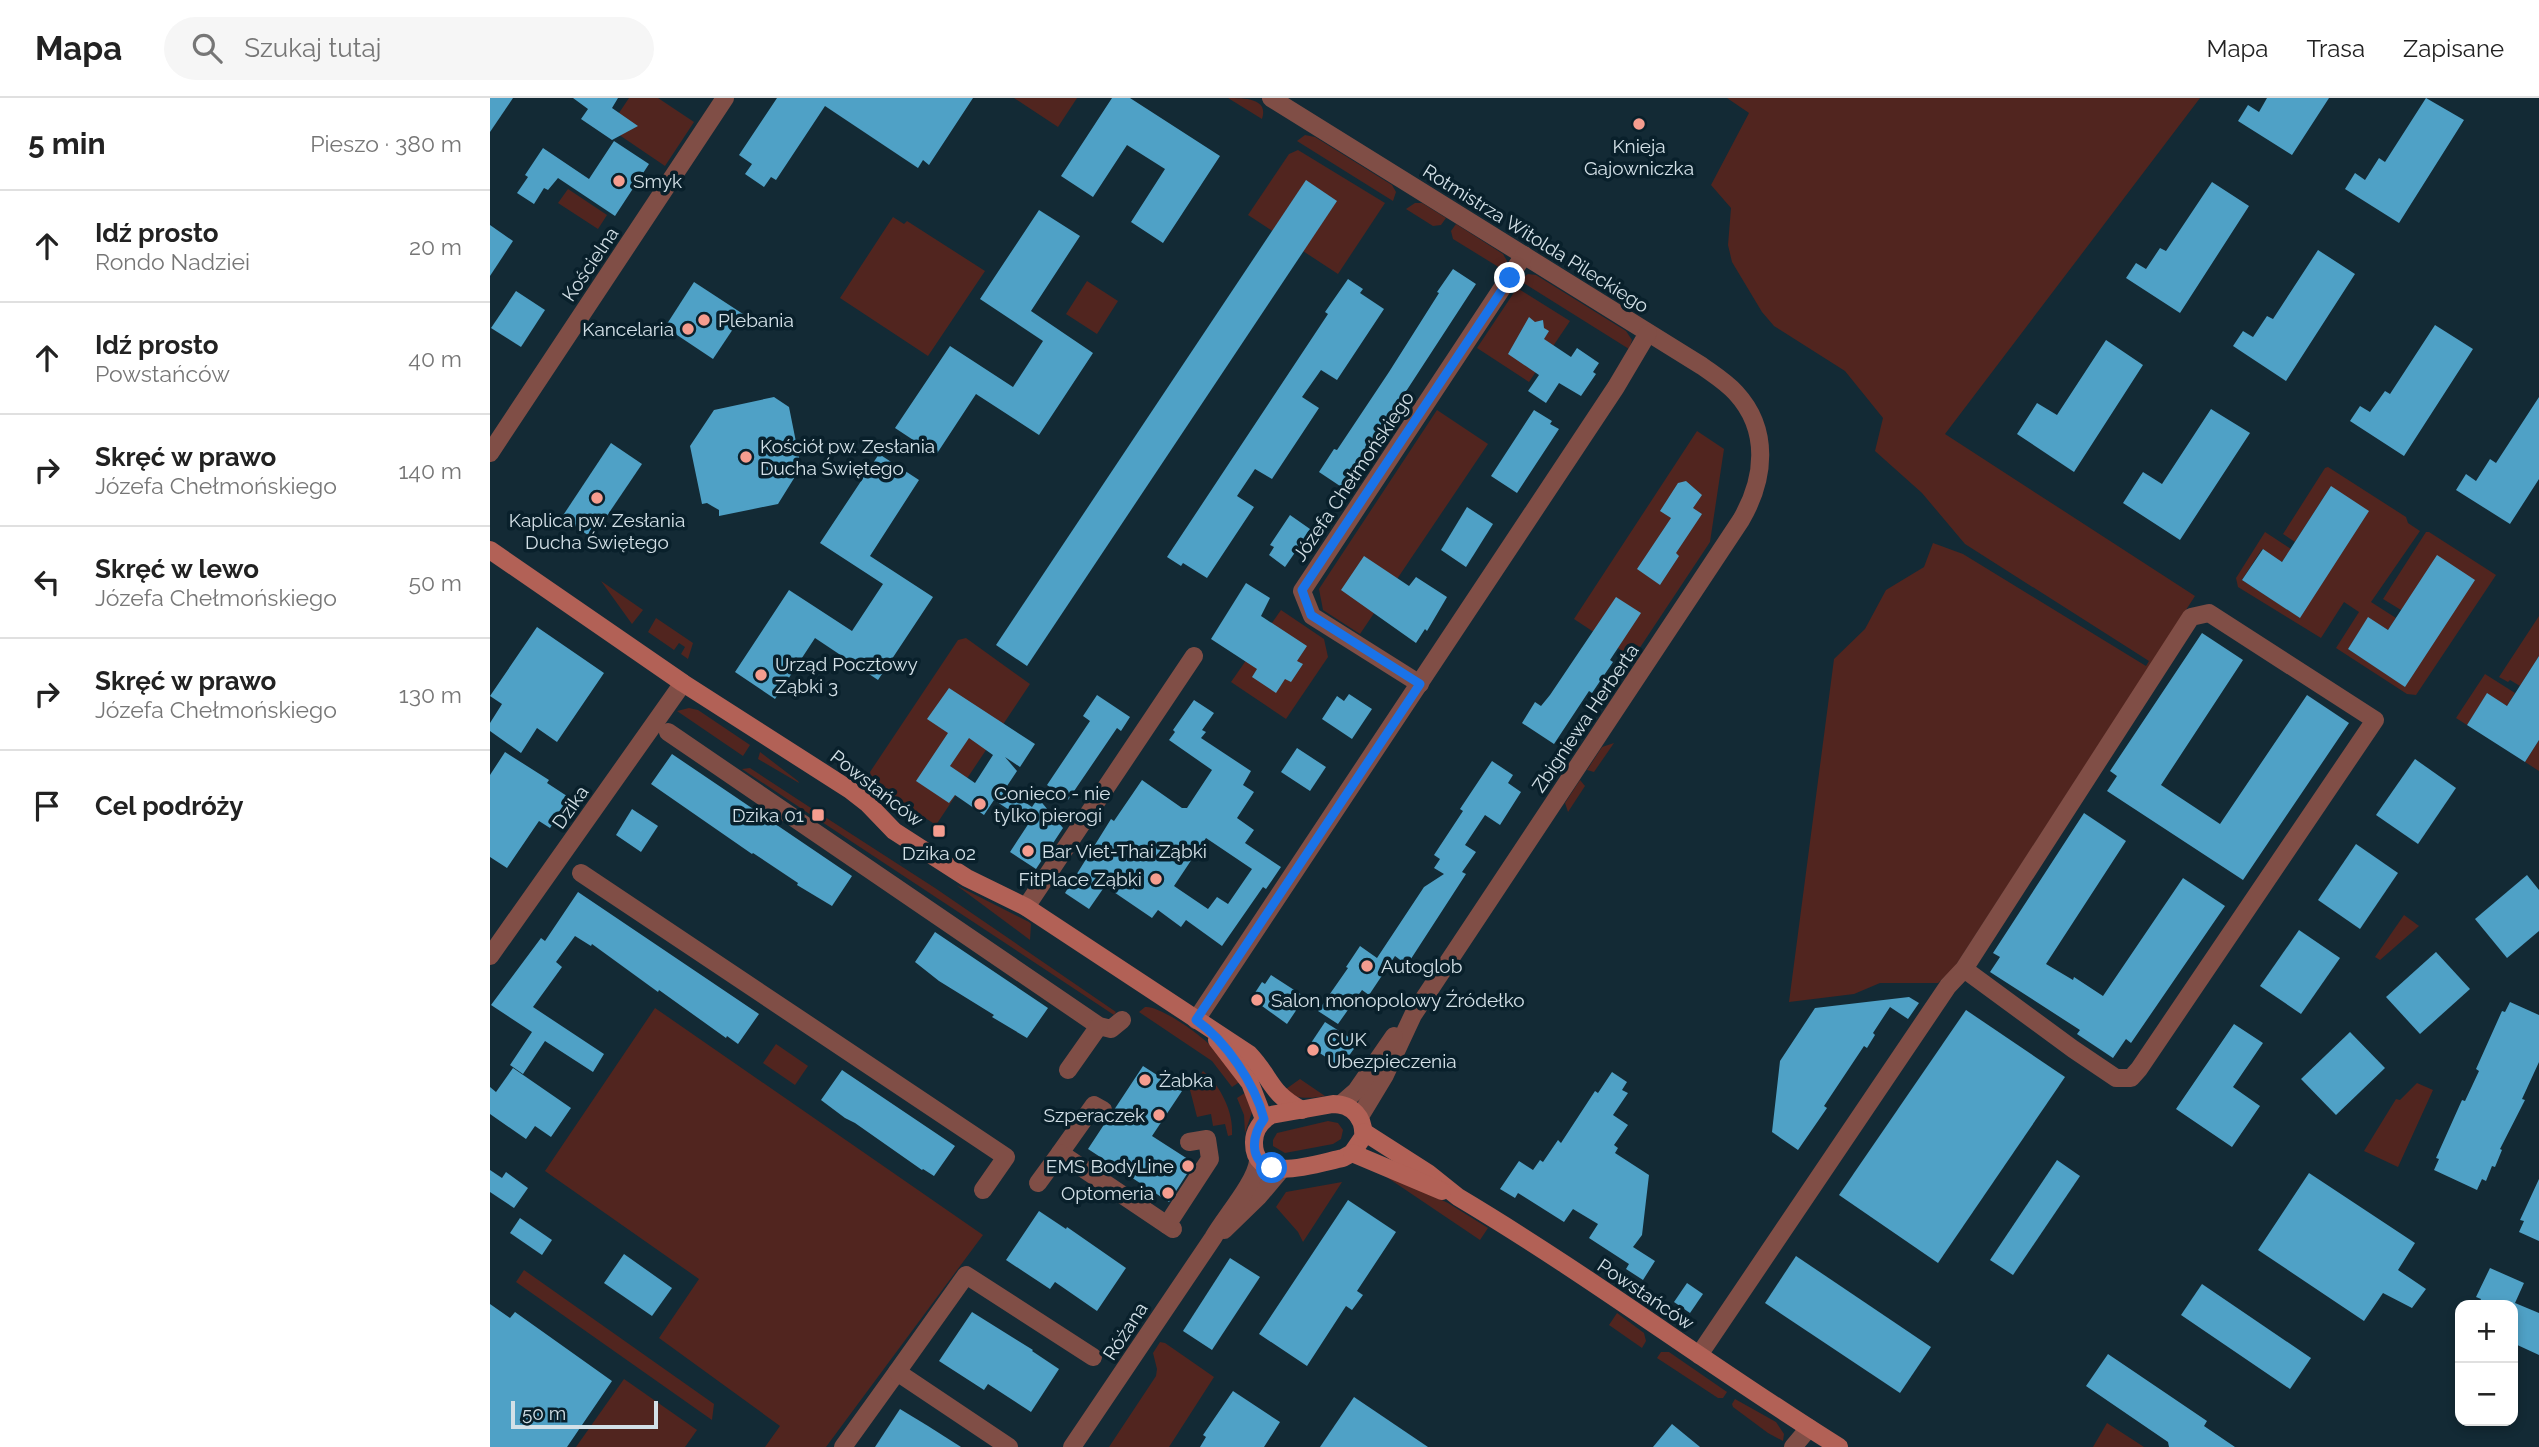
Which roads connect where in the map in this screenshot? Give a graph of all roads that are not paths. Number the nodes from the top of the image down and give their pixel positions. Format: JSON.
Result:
{"nodes":[{"id":1,"x":725,"y":98,"type":"edge"},
{"id":2,"x":1271,"y":98,"type":"edge"},
{"id":3,"x":1524,"y":255,"type":"junction"},
{"id":4,"x":1648,"y":333,"type":"junction"},
{"id":5,"x":1758,"y":434,"type":"joint"},
{"id":6,"x":490,"y":453,"type":"edge"},
{"id":7,"x":490,"y":550,"type":"edge"},
{"id":8,"x":1194,"y":656,"type":"dead end"},
{"id":9,"x":683,"y":683,"type":"junction"},
{"id":10,"x":1420,"y":684,"type":"junction"},
{"id":11,"x":668,"y":732,"type":"dead end"},
{"id":12,"x":582,"y":873,"type":"dead end"},
{"id":13,"x":1026,"y":907,"type":"junction"},
{"id":14,"x":490,"y":956,"type":"edge"},
{"id":15,"x":1964,"y":969,"type":"junction"},
{"id":16,"x":1413,"y":1015,"type":"junction"},
{"id":17,"x":1122,"y":1020,"type":"dead end"},
{"id":18,"x":1202,"y":1024,"type":"junction"},
{"id":19,"x":1099,"y":1026,"type":"junction"},
{"id":20,"x":1068,"y":1070,"type":"dead end"},
{"id":21,"x":1340,"y":1104,"type":"junction"},
{"id":22,"x":1103,"y":1110,"type":"dead end"},
{"id":23,"x":1302,"y":1110,"type":"junction"},
{"id":24,"x":1264,"y":1119,"type":"junction"},
{"id":25,"x":1361,"y":1125,"type":"junction"},
{"id":26,"x":1189,"y":1142,"type":"dead end"},
{"id":27,"x":1060,"y":1153,"type":"junction"},
{"id":28,"x":1352,"y":1153,"type":"junction"},
{"id":29,"x":1258,"y":1161,"type":"junction"},
{"id":30,"x":1281,"y":1170,"type":"junction"},
{"id":31,"x":1038,"y":1183,"type":"dead end"},
{"id":32,"x":983,"y":1189,"type":"dead end"},
{"id":33,"x":1458,"y":1197,"type":"junction"},
{"id":34,"x":1213,"y":1238,"type":"junction"},
{"id":35,"x":1699,"y":1355,"type":"junction"},
{"id":36,"x":1093,"y":1357,"type":"dead end"},
{"id":37,"x":897,"y":1372,"type":"junction"},
{"id":38,"x":1809,"y":1428,"type":"junction"},
{"id":39,"x":843,"y":1447,"type":"edge"},
{"id":40,"x":1009,"y":1447,"type":"edge"},
{"id":41,"x":1072,"y":1447,"type":"edge"},
{"id":42,"x":1793,"y":1447,"type":"edge"},
{"id":43,"x":1837,"y":1447,"type":"edge"}],
"edges":[{"from":1,"to":6,"type":"street","name":"Kościelna"},
{"from":2,"to":3,"type":"street","name":"Rotmistrza Witolda Pileckiego"},
{"from":3,"to":4,"type":"street","name":"Rotmistrza Witolda Pileckiego"},
{"from":3,"to":10,"type":"street","name":"Józefa Chełmońskiego"},
{"from":4,"to":5,"type":"street","name":"Rotmistrza Witolda Pileckiego"},
{"from":4,"to":10,"type":"street"},
{"from":5,"to":16,"type":"street","name":"Zbigniewa Herberta"},
{"from":7,"to":9,"type":"street","name":"Powstańców"},
{"from":8,"to":13,"type":"street"},
{"from":9,"to":13,"type":"street","name":"Powstańców"},
{"from":9,"to":14,"type":"street","name":"Dzika"},
{"from":10,"to":18,"type":"street"},
{"from":11,"to":19,"type":"street"},
{"from":12,"to":32,"type":"street"},
{"from":13,"to":18,"type":"street","name":"Powstańców"},
{"from":15,"to":15,"type":"street"},
{"from":15,"to":35,"type":"street"},
{"from":16,"to":21,"type":"street","name":"Zbigniewa Herberta"},
{"from":16,"to":25,"type":"street","name":"Zbigniewa Herberta"},
{"from":17,"to":19,"type":"street"},
{"from":18,"to":23,"type":"street","name":"Powstańców"},
{"from":18,"to":24,"type":"street","name":"Powstańców"},
{"from":19,"to":20,"type":"street"},
{"from":21,"to":23,"type":"street"},
{"from":21,"to":25,"type":"street","name":"Powstańców"},
{"from":22,"to":27,"type":"street"},
{"from":23,"to":24,"type":"street"},
{"from":24,"to":29,"type":"street"},
{"from":25,"to":28,"type":"street"},
{"from":25,"to":33,"type":"street","name":"Powstańców"},
{"from":26,"to":27,"type":"street"},
{"from":27,"to":31,"type":"street"},
{"from":28,"to":30,"type":"street"},
{"from":28,"to":33,"type":"street","name":"Powstańców"},
{"from":29,"to":30,"type":"street"},
{"from":29,"to":34,"type":"street","name":"Różana"},
{"from":30,"to":34,"type":"street","name":"Różana"},
{"from":33,"to":35,"type":"street","name":"Powstańców"},
{"from":34,"to":41,"type":"street","name":"Różana"},
{"from":35,"to":38,"type":"street","name":"Powstańców"},
{"from":36,"to":37,"type":"street"},
{"from":37,"to":39,"type":"street"},
{"from":37,"to":40,"type":"street"},
{"from":38,"to":42,"type":"street"},
{"from":38,"to":43,"type":"street","name":"Powstańców"}]}
